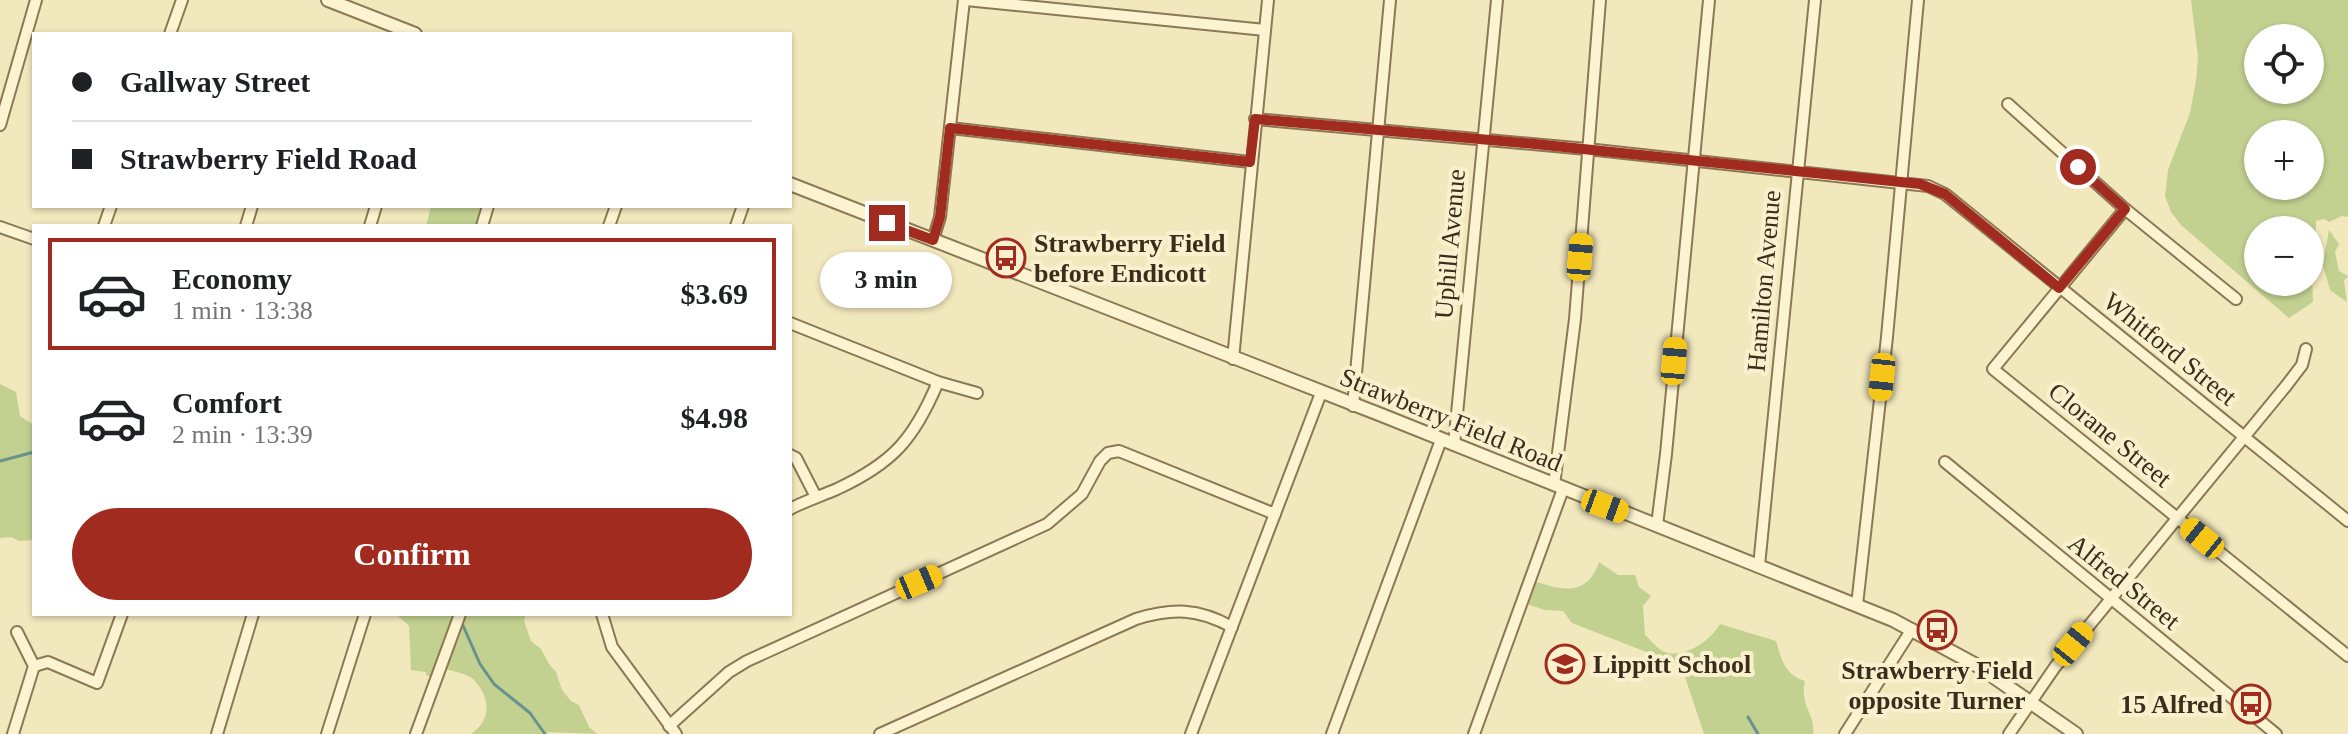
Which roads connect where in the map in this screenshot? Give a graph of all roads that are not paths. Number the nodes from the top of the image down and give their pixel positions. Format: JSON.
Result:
{"nodes":[{"id":1,"x":36,"y":0,"type":"edge"},
{"id":2,"x":182,"y":0,"type":"edge"},
{"id":3,"x":328,"y":0,"type":"edge"},
{"id":4,"x":965,"y":0,"type":"edge"},
{"id":5,"x":1268,"y":0,"type":"edge"},
{"id":6,"x":1390,"y":0,"type":"edge"},
{"id":7,"x":1497,"y":0,"type":"edge"},
{"id":8,"x":1600,"y":0,"type":"edge"},
{"id":9,"x":1709,"y":0,"type":"edge"},
{"id":10,"x":1815,"y":0,"type":"edge"},
{"id":11,"x":1918,"y":0,"type":"edge"},
{"id":12,"x":1265,"y":30,"type":"junction"},
{"id":13,"x":171,"y":32,"type":"edge"},
{"id":14,"x":410,"y":32,"type":"edge"},
{"id":15,"x":2008,"y":104,"type":"dead end"},
{"id":16,"x":1255,"y":119,"type":"junction"},
{"id":17,"x":0,"y":125,"type":"edge"},
{"id":18,"x":950,"y":128,"type":"junction"},
{"id":19,"x":1379,"y":129,"type":"junction"},
{"id":20,"x":1482,"y":139,"type":"junction"},
{"id":21,"x":1587,"y":149,"type":"junction"},
{"id":22,"x":1693,"y":160,"type":"junction"},
{"id":23,"x":1250,"y":162,"type":"junction"},
{"id":24,"x":1797,"y":171,"type":"junction"},
{"id":25,"x":1901,"y":183,"type":"junction"},
{"id":26,"x":792,"y":185,"type":"edge"},
{"id":27,"x":2125,"y":209,"type":"junction"},
{"id":28,"x":0,"y":227,"type":"edge"},
{"id":29,"x":32,"y":238,"type":"edge"},
{"id":30,"x":933,"y":240,"type":"junction"},
{"id":31,"x":2059,"y":288,"type":"junction"},
{"id":32,"x":2236,"y":299,"type":"dead end"},
{"id":33,"x":792,"y":324,"type":"edge"},
{"id":34,"x":2306,"y":349,"type":"dead end"},
{"id":35,"x":1233,"y":359,"type":"junction"},
{"id":36,"x":938,"y":382,"type":"junction"},
{"id":37,"x":977,"y":393,"type":"dead end"},
{"id":38,"x":1321,"y":393,"type":"junction"},
{"id":39,"x":1353,"y":406,"type":"junction"},
{"id":40,"x":2244,"y":438,"type":"junction"},
{"id":41,"x":1448,"y":442,"type":"junction"},
{"id":42,"x":792,"y":456,"type":"edge"},
{"id":43,"x":1945,"y":462,"type":"dead end"},
{"id":44,"x":1559,"y":487,"type":"junction"},
{"id":45,"x":816,"y":497,"type":"junction"},
{"id":46,"x":792,"y":508,"type":"edge"},
{"id":47,"x":1275,"y":514,"type":"junction"},
{"id":48,"x":2178,"y":519,"type":"junction"},
{"id":49,"x":2348,"y":521,"type":"edge"},
{"id":50,"x":1657,"y":525,"type":"junction"},
{"id":51,"x":1759,"y":566,"type":"junction"},
{"id":52,"x":2110,"y":599,"type":"junction"},
{"id":53,"x":1857,"y":605,"type":"junction"},
{"id":54,"x":121,"y":616,"type":"edge"},
{"id":55,"x":252,"y":616,"type":"edge"},
{"id":56,"x":364,"y":616,"type":"edge"},
{"id":57,"x":459,"y":616,"type":"edge"},
{"id":58,"x":603,"y":616,"type":"edge"},
{"id":59,"x":1232,"y":627,"type":"junction"},
{"id":60,"x":1912,"y":629,"type":"junction"},
{"id":61,"x":17,"y":632,"type":"dead end"},
{"id":62,"x":2348,"y":656,"type":"edge"},
{"id":63,"x":34,"y":666,"type":"junction"},
{"id":64,"x":2032,"y":702,"type":"junction"},
{"id":65,"x":673,"y":730,"type":"edge"},
{"id":66,"x":13,"y":734,"type":"edge"},
{"id":67,"x":217,"y":734,"type":"edge"},
{"id":68,"x":327,"y":734,"type":"edge"},
{"id":69,"x":416,"y":734,"type":"edge"},
{"id":70,"x":880,"y":734,"type":"edge"},
{"id":71,"x":1191,"y":734,"type":"edge"},
{"id":72,"x":1332,"y":734,"type":"edge"},
{"id":73,"x":1474,"y":734,"type":"edge"},
{"id":74,"x":1845,"y":734,"type":"edge"},
{"id":75,"x":2009,"y":734,"type":"edge"},
{"id":76,"x":2076,"y":734,"type":"edge"},
{"id":77,"x":2276,"y":734,"type":"edge"}],
"edges":[{"from":1,"to":17,"type":"street"},
{"from":2,"to":13,"type":"street"},
{"from":3,"to":14,"type":"street"},
{"from":4,"to":12,"type":"street"},
{"from":4,"to":18,"type":"street"},
{"from":5,"to":12,"type":"street"},
{"from":6,"to":19,"type":"street"},
{"from":7,"to":20,"type":"street","name":"Uphill Avenue"},
{"from":8,"to":21,"type":"street"},
{"from":9,"to":22,"type":"street"},
{"from":10,"to":24,"type":"street","name":"Hamilton Avenue"},
{"from":11,"to":25,"type":"street"},
{"from":12,"to":16,"type":"street"},
{"from":15,"to":27,"type":"street"},
{"from":16,"to":19,"type":"street","name":"Whitford Street"},
{"from":16,"to":23,"type":"street"},
{"from":18,"to":23,"type":"street"},
{"from":18,"to":30,"type":"street"},
{"from":19,"to":20,"type":"street","name":"Whitford Street"},
{"from":19,"to":39,"type":"street"},
{"from":20,"to":21,"type":"street","name":"Whitford Street"},
{"from":20,"to":41,"type":"street","name":"Uphill Avenue"},
{"from":21,"to":22,"type":"street","name":"Whitford Street"},
{"from":21,"to":44,"type":"street"},
{"from":22,"to":24,"type":"street","name":"Whitford Street"},
{"from":22,"to":50,"type":"street"},
{"from":23,"to":35,"type":"street"},
{"from":24,"to":25,"type":"street","name":"Whitford Street"},
{"from":24,"to":51,"type":"street","name":"Hamilton Avenue"},
{"from":25,"to":31,"type":"street","name":"Whitford Street"},
{"from":25,"to":53,"type":"street"},
{"from":26,"to":30,"type":"street","name":"Strawberry Field Road"},
{"from":27,"to":31,"type":"street"},
{"from":27,"to":32,"type":"street"},
{"from":28,"to":29,"type":"street"},
{"from":30,"to":35,"type":"street","name":"Strawberry Field Road"},
{"from":31,"to":40,"type":"street","name":"Whitford Street"},
{"from":31,"to":48,"type":"street","name":"Clorane Street"},
{"from":33,"to":36,"type":"street"},
{"from":34,"to":40,"type":"street"},
{"from":35,"to":38,"type":"street","name":"Strawberry Field Road"},
{"from":36,"to":37,"type":"street"},
{"from":36,"to":45,"type":"street"},
{"from":38,"to":39,"type":"street","name":"Strawberry Field Road"},
{"from":38,"to":47,"type":"street"},
{"from":39,"to":41,"type":"street","name":"Strawberry Field Road"},
{"from":40,"to":48,"type":"street"},
{"from":40,"to":49,"type":"street","name":"Whitford Street"},
{"from":41,"to":44,"type":"street","name":"Strawberry Field Road"},
{"from":41,"to":72,"type":"street","name":"Uphill Avenue"},
{"from":42,"to":45,"type":"street"},
{"from":43,"to":52,"type":"street","name":"Alfred Street"},
{"from":44,"to":50,"type":"street","name":"Strawberry Field Road"},
{"from":44,"to":73,"type":"street"},
{"from":45,"to":46,"type":"street"},
{"from":47,"to":59,"type":"street"},
{"from":47,"to":65,"type":"street"},
{"from":48,"to":52,"type":"street"},
{"from":48,"to":62,"type":"street","name":"Clorane Street"},
{"from":50,"to":51,"type":"street","name":"Strawberry Field Road"},
{"from":51,"to":53,"type":"street","name":"Strawberry Field Road"},
{"from":52,"to":64,"type":"street"},
{"from":52,"to":77,"type":"street","name":"Alfred Street"},
{"from":53,"to":60,"type":"street","name":"Strawberry Field Road"},
{"from":54,"to":63,"type":"street"},
{"from":55,"to":67,"type":"street"},
{"from":56,"to":68,"type":"street"},
{"from":57,"to":69,"type":"street"},
{"from":58,"to":65,"type":"street"},
{"from":59,"to":70,"type":"street"},
{"from":59,"to":71,"type":"street"},
{"from":60,"to":64,"type":"street","name":"Strawberry Field Road"},
{"from":60,"to":74,"type":"street"},
{"from":61,"to":63,"type":"street"},
{"from":63,"to":66,"type":"street"},
{"from":64,"to":75,"type":"street"},
{"from":64,"to":76,"type":"street","name":"Strawberry Field Road"}]}
